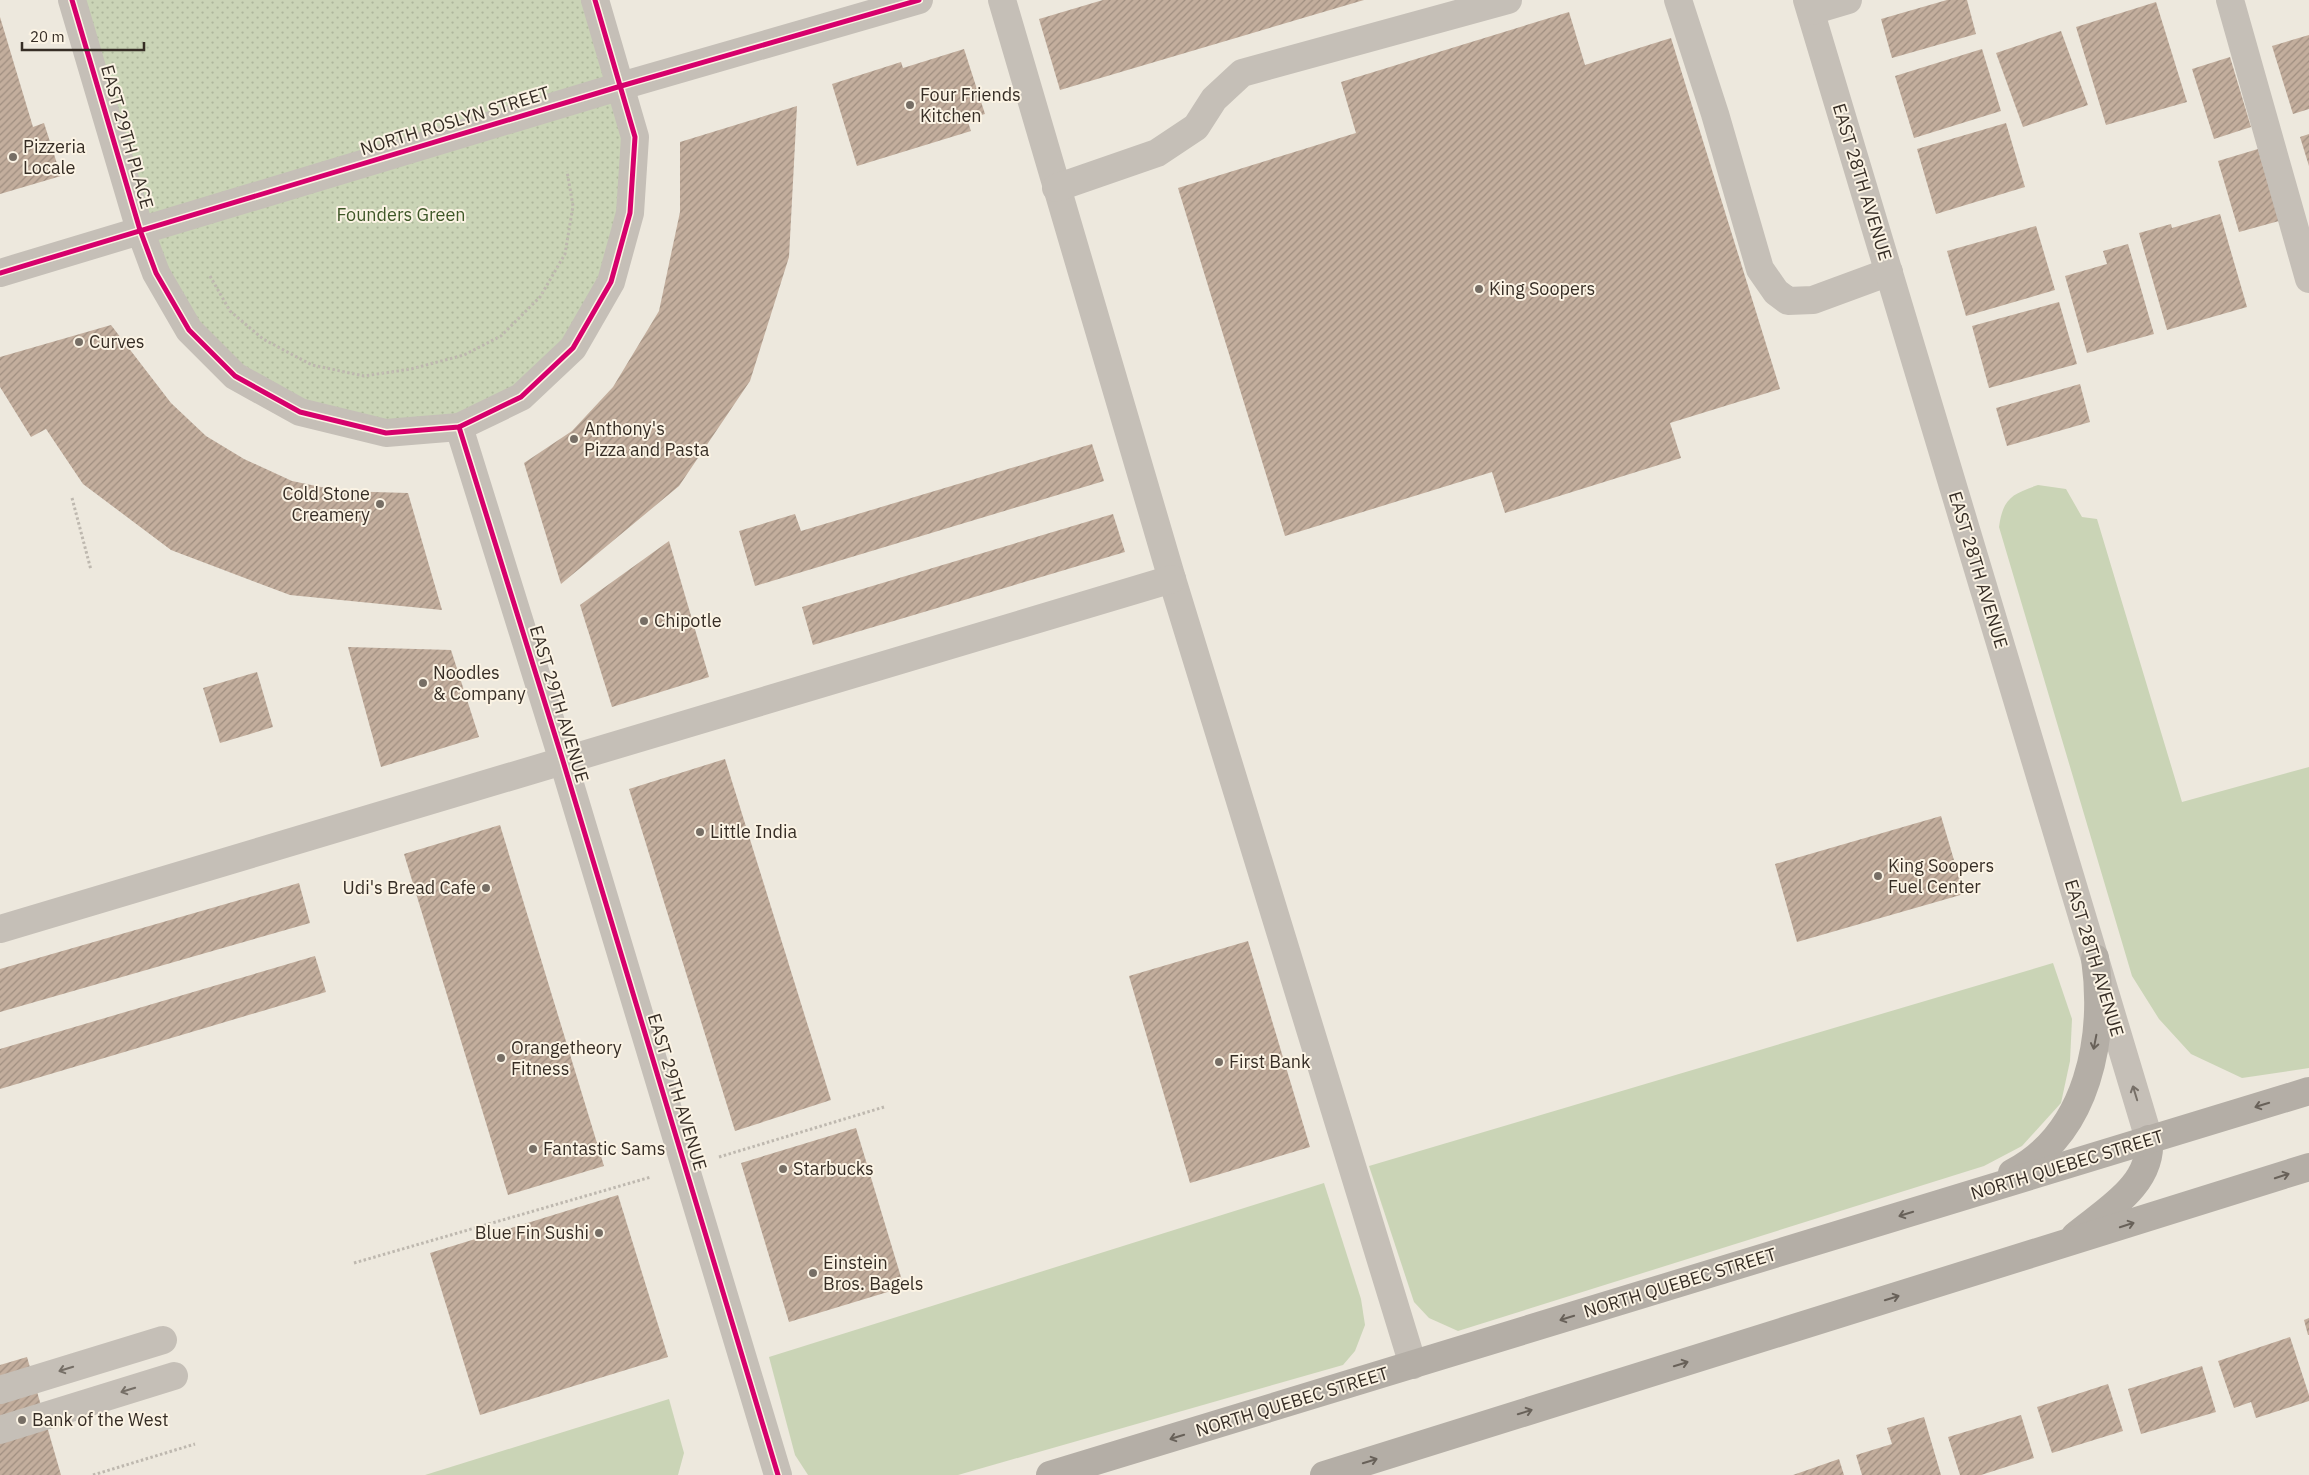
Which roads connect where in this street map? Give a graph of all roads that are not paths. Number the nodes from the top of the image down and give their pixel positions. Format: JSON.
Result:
{"nodes":[{"id":1,"x":72,"y":0,"type":"edge"},
{"id":2,"x":595,"y":0,"type":"edge"},
{"id":3,"x":919,"y":0,"type":"edge"},
{"id":4,"x":1002,"y":0,"type":"edge"},
{"id":5,"x":1508,"y":0,"type":"edge"},
{"id":6,"x":1678,"y":0,"type":"edge"},
{"id":7,"x":1848,"y":0,"type":"edge"},
{"id":8,"x":2230,"y":0,"type":"edge"},
{"id":9,"x":1809,"y":5,"type":"edge"},
{"id":10,"x":620,"y":86,"type":"junction"},
{"id":11,"x":1056,"y":188,"type":"junction"},
{"id":12,"x":140,"y":230,"type":"junction"},
{"id":13,"x":1889,"y":272,"type":"junction"},
{"id":14,"x":0,"y":273,"type":"edge"},
{"id":15,"x":2309,"y":279,"type":"edge"},
{"id":16,"x":459,"y":427,"type":"junction"},
{"id":17,"x":1172,"y":579,"type":"junction"},
{"id":18,"x":563,"y":761,"type":"junction"},
{"id":19,"x":0,"y":929,"type":"edge"},
{"id":20,"x":2095,"y":958,"type":"junction"},
{"id":21,"x":2309,"y":1091,"type":"edge"},
{"id":22,"x":2149,"y":1139,"type":"junction"},
{"id":23,"x":2309,"y":1167,"type":"edge"},
{"id":24,"x":1947,"y":1201,"type":"junction"},
{"id":25,"x":2064,"y":1245,"type":"junction"},
{"id":26,"x":169,"y":1358,"type":"junction"},
{"id":27,"x":1413,"y":1365,"type":"junction"},
{"id":28,"x":0,"y":1390,"type":"edge"},
{"id":29,"x":0,"y":1411,"type":"edge"},
{"id":30,"x":0,"y":1430,"type":"edge"},
{"id":31,"x":778,"y":1475,"type":"edge"},
{"id":32,"x":1050,"y":1475,"type":"edge"},
{"id":33,"x":1324,"y":1475,"type":"edge"}],
"edges":[{"from":1,"to":12,"type":"street","name":"EAST 29TH PLACE"},
{"from":2,"to":10,"type":"street"},
{"from":3,"to":10,"type":"street","name":"NORTH ROSLYN STREET"},
{"from":4,"to":11,"type":"street"},
{"from":5,"to":11,"type":"street"},
{"from":6,"to":13,"type":"street"},
{"from":7,"to":9,"type":"street"},
{"from":8,"to":15,"type":"street"},
{"from":9,"to":13,"type":"street","name":"EAST 28TH AVENUE"},
{"from":10,"to":12,"type":"street","name":"NORTH ROSLYN STREET"},
{"from":10,"to":16,"type":"street"},
{"from":11,"to":17,"type":"street"},
{"from":12,"to":14,"type":"street","name":"NORTH ROSLYN STREET"},
{"from":12,"to":16,"type":"street","name":"EAST 29TH PLACE"},
{"from":13,"to":20,"type":"street","name":"EAST 28TH AVENUE"},
{"from":16,"to":18,"type":"street","name":"EAST 29TH AVENUE"},
{"from":17,"to":18,"type":"street"},
{"from":17,"to":27,"type":"street"},
{"from":18,"to":19,"type":"street"},
{"from":18,"to":31,"type":"street","name":"EAST 29TH AVENUE"},
{"from":22,"to":20,"type":"street","name":"EAST 28TH AVENUE","one_way":true},
{"from":20,"to":24,"type":"main road","one_way":true},
{"from":21,"to":22,"type":"main road","name":"NORTH QUEBEC STREET","one_way":true},
{"from":22,"to":24,"type":"main road","name":"NORTH QUEBEC STREET"},
{"from":22,"to":25,"type":"main road"},
{"from":25,"to":23,"type":"main road","one_way":true},
{"from":24,"to":27,"type":"main road","name":"NORTH QUEBEC STREET","one_way":true},
{"from":33,"to":25,"type":"main road","one_way":true},
{"from":26,"to":28,"type":"street","one_way":true},
{"from":26,"to":29,"type":"street"},
{"from":26,"to":30,"type":"street","one_way":true},
{"from":27,"to":32,"type":"main road","name":"NORTH QUEBEC STREET","one_way":true}]}
